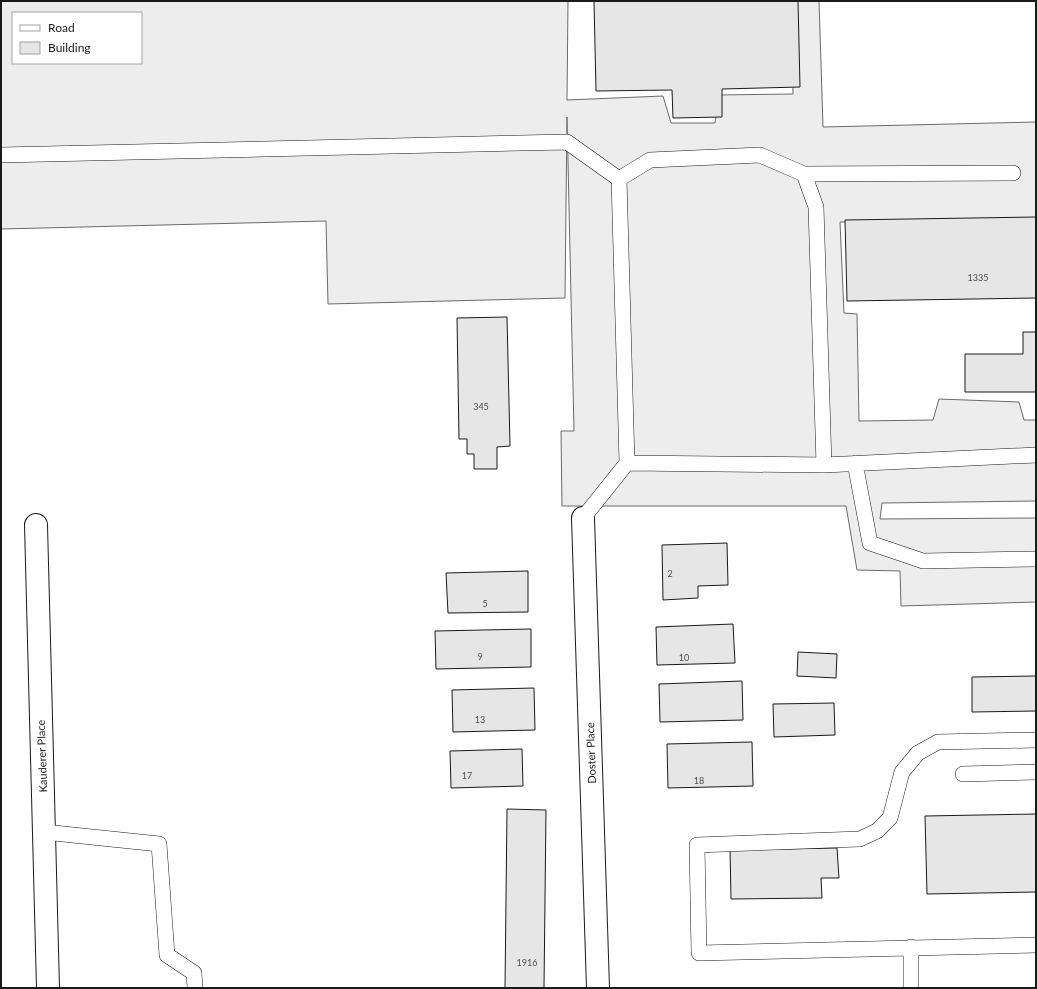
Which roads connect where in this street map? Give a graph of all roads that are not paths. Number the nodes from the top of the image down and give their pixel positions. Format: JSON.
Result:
{"nodes":[{"id":1,"x":1,"y":155,"type":"edge"},
{"id":2,"x":1013,"y":173,"type":"dead end"},
{"id":3,"x":804,"y":174,"type":"junction"},
{"id":4,"x":619,"y":179,"type":"junction"},
{"id":5,"x":1036,"y":456,"type":"edge"},
{"id":6,"x":627,"y":463,"type":"junction"},
{"id":7,"x":855,"y":463,"type":"junction"},
{"id":8,"x":824,"y":465,"type":"junction"},
{"id":9,"x":584,"y":518,"type":"joint"},
{"id":10,"x":36,"y":525,"type":"dead end"},
{"id":11,"x":1036,"y":559,"type":"edge"},
{"id":12,"x":1036,"y":740,"type":"edge"},
{"id":13,"x":1036,"y":772,"type":"edge"},
{"id":14,"x":962,"y":774,"type":"dead end"},
{"id":15,"x":44,"y":832,"type":"junction"},
{"id":16,"x":1036,"y":945,"type":"edge"},
{"id":17,"x":910,"y":947,"type":"junction"},
{"id":18,"x":48,"y":988,"type":"edge"},
{"id":19,"x":195,"y":988,"type":"edge"},
{"id":20,"x":598,"y":988,"type":"edge"},
{"id":21,"x":911,"y":988,"type":"edge"}],
"edges":[{"from":1,"to":4,"type":"lane"},
{"from":2,"to":3,"type":"lane"},
{"from":3,"to":4,"type":"lane"},
{"from":3,"to":8,"type":"lane"},
{"from":4,"to":6,"type":"lane"},
{"from":5,"to":7,"type":"lane"},
{"from":6,"to":8,"type":"lane"},
{"from":6,"to":9,"type":"lane"},
{"from":7,"to":8,"type":"lane"},
{"from":7,"to":11,"type":"lane"},
{"from":9,"to":20,"type":"street","name":"Doster Place"},
{"from":10,"to":15,"type":"street","name":"Kauderer Place"},
{"from":12,"to":17,"type":"lane"},
{"from":13,"to":14,"type":"lane"},
{"from":15,"to":18,"type":"street","name":"Kauderer Place"},
{"from":15,"to":19,"type":"lane"},
{"from":16,"to":17,"type":"lane"},
{"from":17,"to":21,"type":"lane"}]}
